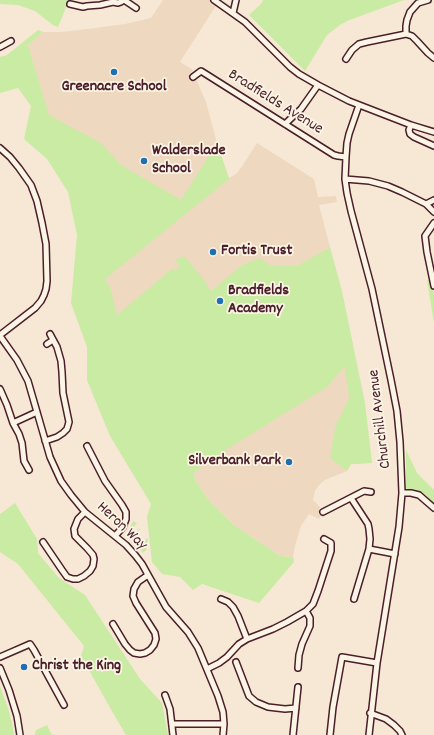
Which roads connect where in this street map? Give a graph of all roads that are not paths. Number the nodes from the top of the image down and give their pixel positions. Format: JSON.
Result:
{"nodes":[{"id":1,"x":90,"y":0,"type":"edge"},
{"id":2,"x":123,"y":0,"type":"edge"},
{"id":3,"x":214,"y":0,"type":"edge"},
{"id":4,"x":236,"y":0,"type":"edge"},
{"id":5,"x":428,"y":0,"type":"edge"},
{"id":6,"x":70,"y":4,"type":"dead end"},
{"id":7,"x":87,"y":6,"type":"junction"},
{"id":8,"x":136,"y":8,"type":"dead end"},
{"id":9,"x":233,"y":13,"type":"junction"},
{"id":10,"x":406,"y":34,"type":"junction"},
{"id":11,"x":11,"y":41,"type":"dead end"},
{"id":12,"x":0,"y":47,"type":"edge"},
{"id":13,"x":434,"y":58,"type":"edge"},
{"id":14,"x":346,"y":59,"type":"dead end"},
{"id":15,"x":193,"y":76,"type":"dead end"},
{"id":16,"x":318,"y":85,"type":"junction"},
{"id":17,"x":359,"y":105,"type":"junction"},
{"id":18,"x":286,"y":124,"type":"junction"},
{"id":19,"x":411,"y":125,"type":"junction"},
{"id":20,"x":434,"y":132,"type":"edge"},
{"id":21,"x":434,"y":146,"type":"edge"},
{"id":22,"x":0,"y":148,"type":"edge"},
{"id":23,"x":346,"y":157,"type":"junction"},
{"id":24,"x":345,"y":179,"type":"junction"},
{"id":25,"x":434,"y":200,"type":"edge"},
{"id":26,"x":426,"y":204,"type":"junction"},
{"id":27,"x":434,"y":212,"type":"edge"},
{"id":28,"x":434,"y":223,"type":"edge"},
{"id":29,"x":433,"y":273,"type":"edge"},
{"id":30,"x":434,"y":286,"type":"edge"},
{"id":31,"x":50,"y":334,"type":"dead end"},
{"id":32,"x":0,"y":336,"type":"edge"},
{"id":33,"x":53,"y":340,"type":"junction"},
{"id":34,"x":47,"y":344,"type":"dead end"},
{"id":35,"x":0,"y":389,"type":"edge"},
{"id":36,"x":37,"y":412,"type":"junction"},
{"id":37,"x":13,"y":423,"type":"junction"},
{"id":38,"x":45,"y":441,"type":"junction"},
{"id":39,"x":87,"y":446,"type":"dead end"},
{"id":40,"x":29,"y":470,"type":"dead end"},
{"id":41,"x":371,"y":492,"type":"dead end"},
{"id":42,"x":402,"y":493,"type":"junction"},
{"id":43,"x":351,"y":498,"type":"junction"},
{"id":44,"x":434,"y":508,"type":"edge"},
{"id":45,"x":85,"y":512,"type":"junction"},
{"id":46,"x":324,"y":512,"type":"dead end"},
{"id":47,"x":115,"y":536,"type":"junction"},
{"id":48,"x":324,"y":539,"type":"dead end"},
{"id":49,"x":43,"y":542,"type":"dead end"},
{"id":50,"x":369,"y":549,"type":"junction"},
{"id":51,"x":395,"y":554,"type":"junction"},
{"id":52,"x":148,"y":575,"type":"junction"},
{"id":53,"x":221,"y":599,"type":"dead end"},
{"id":54,"x":354,"y":599,"type":"dead end"},
{"id":55,"x":306,"y":611,"type":"junction"},
{"id":56,"x":113,"y":624,"type":"dead end"},
{"id":57,"x":247,"y":639,"type":"junction"},
{"id":58,"x":0,"y":657,"type":"edge"},
{"id":59,"x":236,"y":662,"type":"dead end"},
{"id":60,"x":376,"y":663,"type":"junction"},
{"id":61,"x":0,"y":668,"type":"edge"},
{"id":62,"x":298,"y":668,"type":"dead end"},
{"id":63,"x":207,"y":669,"type":"junction"},
{"id":64,"x":298,"y":687,"type":"dead end"},
{"id":65,"x":165,"y":695,"type":"dead end"},
{"id":66,"x":64,"y":705,"type":"dead end"},
{"id":67,"x":296,"y":708,"type":"junction"},
{"id":68,"x":370,"y":713,"type":"junction"},
{"id":69,"x":172,"y":724,"type":"junction"},
{"id":70,"x":224,"y":724,"type":"junction"},
{"id":71,"x":20,"y":735,"type":"edge"},
{"id":72,"x":173,"y":735,"type":"edge"},
{"id":73,"x":223,"y":735,"type":"edge"},
{"id":74,"x":293,"y":735,"type":"edge"},
{"id":75,"x":330,"y":735,"type":"edge"},
{"id":76,"x":369,"y":735,"type":"edge"},
{"id":77,"x":402,"y":735,"type":"edge"}],
"edges":[{"from":1,"to":7,"type":"street"},
{"from":2,"to":7,"type":"street"},
{"from":2,"to":8,"type":"street"},
{"from":3,"to":9,"type":"street"},
{"from":4,"to":9,"type":"street"},
{"from":5,"to":10,"type":"street"},
{"from":6,"to":7,"type":"street"},
{"from":9,"to":16,"type":"street"},
{"from":10,"to":13,"type":"street"},
{"from":10,"to":14,"type":"street"},
{"from":11,"to":12,"type":"street"},
{"from":15,"to":18,"type":"street","name":"Bradfields Avenue"},
{"from":16,"to":17,"type":"street"},
{"from":16,"to":18,"type":"street"},
{"from":17,"to":19,"type":"street"},
{"from":17,"to":23,"type":"street","name":"Churchill Avenue"},
{"from":18,"to":23,"type":"street","name":"Bradfields Avenue"},
{"from":19,"to":20,"type":"street"},
{"from":19,"to":21,"type":"street"},
{"from":22,"to":32,"type":"street"},
{"from":23,"to":24,"type":"street","name":"Churchill Avenue"},
{"from":24,"to":26,"type":"street"},
{"from":24,"to":42,"type":"street","name":"Churchill Avenue"},
{"from":25,"to":26,"type":"street"},
{"from":26,"to":27,"type":"street"},
{"from":28,"to":29,"type":"street"},
{"from":29,"to":30,"type":"street"},
{"from":31,"to":33,"type":"street"},
{"from":32,"to":36,"type":"street","name":"Heron Way"},
{"from":33,"to":34,"type":"street"},
{"from":33,"to":38,"type":"street"},
{"from":35,"to":37,"type":"street"},
{"from":36,"to":37,"type":"street"},
{"from":36,"to":38,"type":"street","name":"Heron Way"},
{"from":37,"to":40,"type":"street"},
{"from":38,"to":45,"type":"street","name":"Heron Way"},
{"from":39,"to":47,"type":"street"},
{"from":41,"to":43,"type":"street"},
{"from":42,"to":44,"type":"street"},
{"from":42,"to":51,"type":"street","name":"Churchill Avenue"},
{"from":43,"to":46,"type":"street"},
{"from":43,"to":50,"type":"street"},
{"from":45,"to":47,"type":"street","name":"Heron Way"},
{"from":45,"to":49,"type":"street"},
{"from":47,"to":52,"type":"street","name":"Heron Way"},
{"from":48,"to":55,"type":"street"},
{"from":50,"to":51,"type":"street"},
{"from":50,"to":54,"type":"street"},
{"from":51,"to":60,"type":"street","name":"Churchill Avenue"},
{"from":52,"to":56,"type":"street"},
{"from":52,"to":63,"type":"street","name":"Heron Way"},
{"from":53,"to":57,"type":"street"},
{"from":55,"to":57,"type":"street"},
{"from":55,"to":62,"type":"street"},
{"from":57,"to":63,"type":"street"},
{"from":58,"to":66,"type":"street"},
{"from":59,"to":67,"type":"street"},
{"from":60,"to":68,"type":"street","name":"Churchill Avenue"},
{"from":60,"to":75,"type":"street"},
{"from":61,"to":71,"type":"street"},
{"from":63,"to":70,"type":"street","name":"Heron Way"},
{"from":64,"to":67,"type":"street"},
{"from":65,"to":69,"type":"street"},
{"from":67,"to":74,"type":"street"},
{"from":68,"to":76,"type":"street","name":"Churchill Avenue"},
{"from":68,"to":77,"type":"street"},
{"from":69,"to":70,"type":"street"},
{"from":69,"to":72,"type":"street"},
{"from":70,"to":73,"type":"street","name":"Heron Way"}]}
